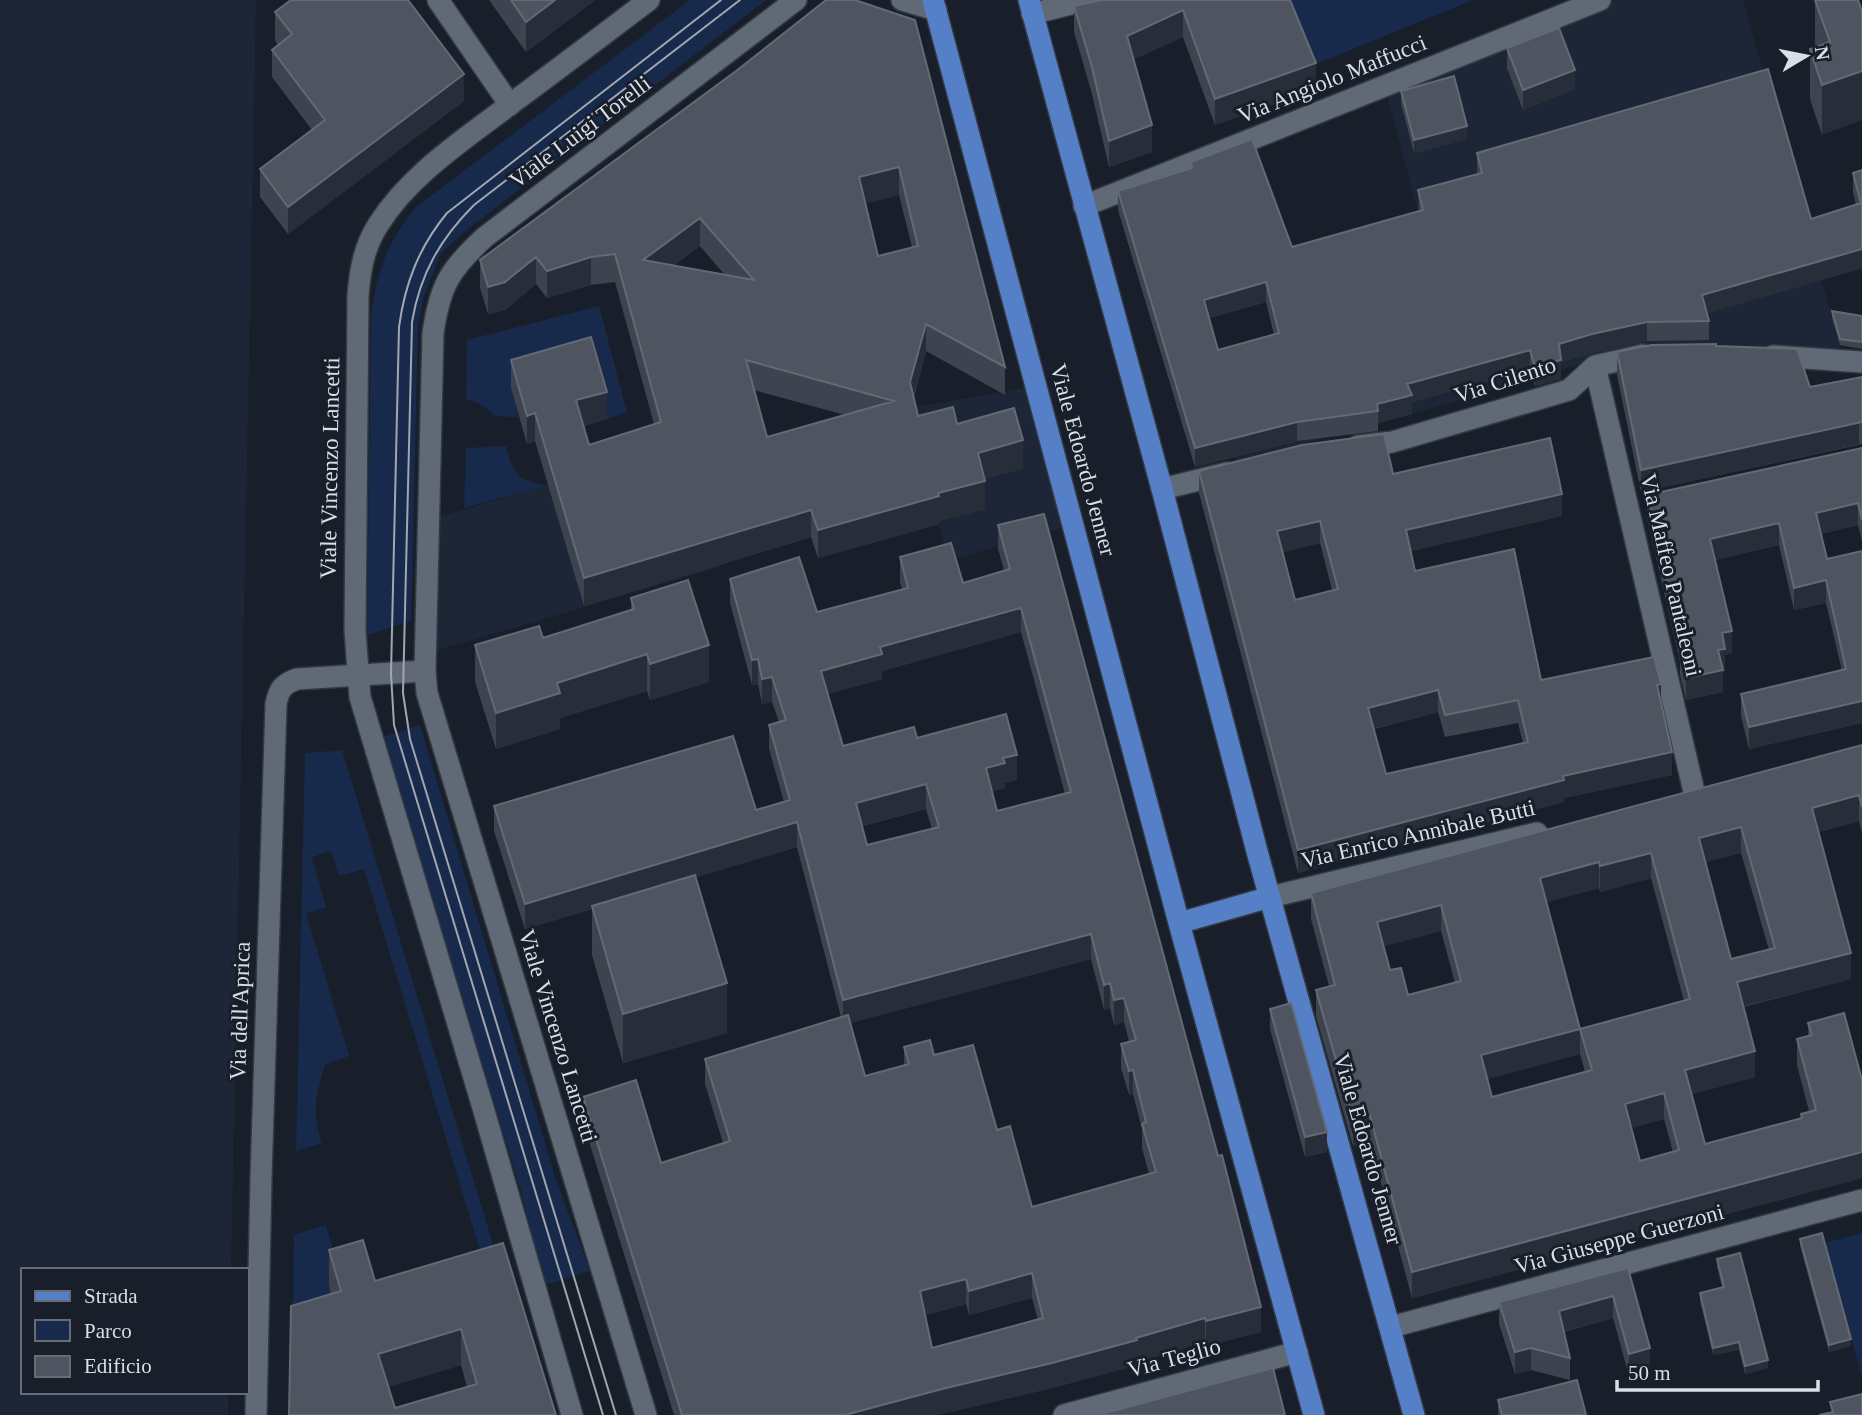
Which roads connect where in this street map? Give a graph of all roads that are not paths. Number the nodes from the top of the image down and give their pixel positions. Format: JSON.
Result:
{"nodes":[{"id":1,"x":438,"y":0,"type":"edge"},
{"id":2,"x":649,"y":0,"type":"edge"},
{"id":3,"x":796,"y":0,"type":"edge"},
{"id":4,"x":902,"y":0,"type":"edge"},
{"id":5,"x":1086,"y":0,"type":"edge"},
{"id":6,"x":1600,"y":0,"type":"edge"},
{"id":7,"x":934,"y":5,"type":"edge"},
{"id":8,"x":1030,"y":7,"type":"edge"},
{"id":9,"x":510,"y":105,"type":"junction"},
{"id":10,"x":1084,"y":206,"type":"junction"},
{"id":11,"x":433,"y":333,"type":"joint"},
{"id":12,"x":1664,"y":354,"type":"edge"},
{"id":13,"x":1759,"y":355,"type":"edge"},
{"id":14,"x":1862,"y":362,"type":"edge"},
{"id":15,"x":1595,"y":366,"type":"junction"},
{"id":16,"x":1335,"y":449,"type":"edge"},
{"id":17,"x":1251,"y":467,"type":"edge"},
{"id":18,"x":1162,"y":489,"type":"junction"},
{"id":19,"x":425,"y":671,"type":"junction"},
{"id":20,"x":357,"y":674,"type":"junction"},
{"id":21,"x":1716,"y":790,"type":"edge"},
{"id":22,"x":1695,"y":796,"type":"junction"},
{"id":23,"x":1672,"y":801,"type":"edge"},
{"id":24,"x":1558,"y":828,"type":"edge"},
{"id":25,"x":1270,"y":897,"type":"junction"},
{"id":26,"x":1179,"y":923,"type":"junction"},
{"id":27,"x":1862,"y":1200,"type":"edge"},
{"id":28,"x":1391,"y":1327,"type":"junction"},
{"id":29,"x":1297,"y":1352,"type":"junction"},
{"id":30,"x":257,"y":1415,"type":"edge"},
{"id":31,"x":572,"y":1415,"type":"edge"},
{"id":32,"x":646,"y":1415,"type":"edge"},
{"id":33,"x":1064,"y":1415,"type":"edge"},
{"id":34,"x":1314,"y":1415,"type":"edge"},
{"id":35,"x":1414,"y":1415,"type":"edge"}],
"edges":[{"from":1,"to":9,"type":"street"},
{"from":2,"to":9,"type":"street"},
{"from":3,"to":11,"type":"street","name":"Viale Luigi Torelli"},
{"from":4,"to":7,"type":"street"},
{"from":5,"to":8,"type":"street"},
{"from":6,"to":10,"type":"street","name":"Via Angiolo Maffucci"},
{"from":7,"to":26,"type":"main road","name":"Viale Edoardo Jenner"},
{"from":8,"to":10,"type":"main road","name":"Viale Edoardo Jenner"},
{"from":9,"to":20,"type":"street","name":"Viale Vincenzo Lancetti"},
{"from":10,"to":18,"type":"main road","name":"Viale Edoardo Jenner"},
{"from":11,"to":19,"type":"street","name":"Viale Vincenzo Lancetti"},
{"from":12,"to":15,"type":"street"},
{"from":13,"to":14,"type":"street"},
{"from":15,"to":16,"type":"street","name":"Via Cilento"},
{"from":15,"to":22,"type":"street","name":"Via Maffeo Pantaleoni"},
{"from":17,"to":18,"type":"street"},
{"from":18,"to":25,"type":"main road","name":"Viale Edoardo Jenner"},
{"from":19,"to":20,"type":"street"},
{"from":19,"to":32,"type":"street","name":"Viale Vincenzo Lancetti"},
{"from":20,"to":30,"type":"street","name":"Via dell'Aprica"},
{"from":20,"to":31,"type":"street","name":"Viale Vincenzo Lancetti"},
{"from":21,"to":22,"type":"street"},
{"from":22,"to":23,"type":"street"},
{"from":24,"to":25,"type":"street","name":"Via Enrico Annibale Butti"},
{"from":25,"to":26,"type":"main road"},
{"from":25,"to":28,"type":"main road","name":"Viale Edoardo Jenner"},
{"from":26,"to":29,"type":"main road","name":"Viale Edoardo Jenner"},
{"from":27,"to":28,"type":"street","name":"Via Giuseppe Guerzoni"},
{"from":28,"to":35,"type":"main road","name":"Viale Edoardo Jenner"},
{"from":29,"to":33,"type":"street","name":"Via Teglio"},
{"from":29,"to":34,"type":"main road","name":"Viale Edoardo Jenner"}]}
